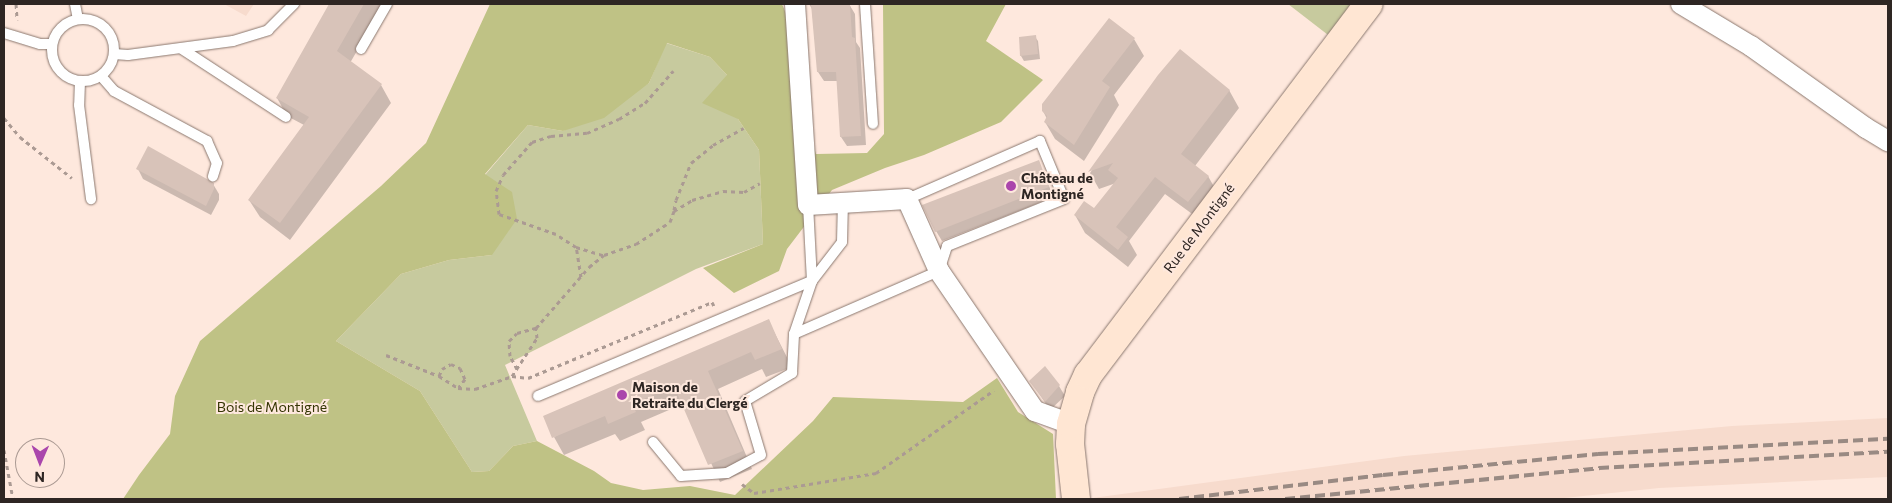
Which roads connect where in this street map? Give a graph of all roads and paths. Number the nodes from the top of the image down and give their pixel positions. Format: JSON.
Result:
{"nodes":[{"id":1,"x":75,"y":4,"type":"edge"},
{"id":2,"x":294,"y":4,"type":"edge"},
{"id":3,"x":386,"y":4,"type":"edge"},
{"id":4,"x":795,"y":4,"type":"edge"},
{"id":5,"x":865,"y":4,"type":"edge"},
{"id":6,"x":1369,"y":4,"type":"edge"},
{"id":7,"x":1681,"y":4,"type":"edge"},
{"id":8,"x":78,"y":19,"type":"junction"},
{"id":9,"x":4,"y":33,"type":"edge"},
{"id":10,"x":52,"y":44,"type":"junction"},
{"id":11,"x":182,"y":48,"type":"junction"},
{"id":12,"x":361,"y":49,"type":"dead end"},
{"id":13,"x":114,"y":54,"type":"junction"},
{"id":14,"x":673,"y":71,"type":"dead end"},
{"id":15,"x":101,"y":76,"type":"junction"},
{"id":16,"x":80,"y":81,"type":"junction"},
{"id":17,"x":286,"y":117,"type":"dead end"},
{"id":18,"x":4,"y":118,"type":"edge"},
{"id":19,"x":873,"y":124,"type":"dead end"},
{"id":20,"x":744,"y":128,"type":"dead end"},
{"id":21,"x":1888,"y":141,"type":"edge"},
{"id":22,"x":213,"y":176,"type":"dead end"},
{"id":23,"x":88,"y":182,"type":"junction"},
{"id":24,"x":760,"y":182,"type":"dead end"},
{"id":25,"x":91,"y":199,"type":"dead end"},
{"id":26,"x":907,"y":199,"type":"junction"},
{"id":27,"x":843,"y":201,"type":"junction"},
{"id":28,"x":808,"y":205,"type":"junction"},
{"id":29,"x":674,"y":211,"type":"junction"},
{"id":30,"x":576,"y":247,"type":"junction"},
{"id":31,"x":604,"y":255,"type":"junction"},
{"id":32,"x":939,"y":270,"type":"junction"},
{"id":33,"x":581,"y":277,"type":"junction"},
{"id":34,"x":812,"y":281,"type":"junction"},
{"id":35,"x":722,"y":319,"type":"junction"},
{"id":36,"x":536,"y":328,"type":"junction"},
{"id":37,"x":794,"y":334,"type":"junction"},
{"id":38,"x":386,"y":355,"type":"dead end"},
{"id":39,"x":517,"y":369,"type":"junction"},
{"id":40,"x":439,"y":376,"type":"junction"},
{"id":41,"x":512,"y":376,"type":"junction"},
{"id":42,"x":1012,"y":378,"type":"junction"},
{"id":43,"x":458,"y":388,"type":"junction"},
{"id":44,"x":538,"y":396,"type":"dead end"},
{"id":45,"x":1071,"y":424,"type":"junction"},
{"id":46,"x":653,"y":442,"type":"dead end"},
{"id":47,"x":4,"y":450,"type":"edge"},
{"id":48,"x":727,"y":473,"type":"junction"},
{"id":49,"x":13,"y":499,"type":"edge"},
{"id":50,"x":1076,"y":499,"type":"edge"}],
"edges":[{"from":1,"to":8,"type":"lane"},
{"from":2,"to":11,"type":"lane"},
{"from":3,"to":12,"type":"lane"},
{"from":4,"to":28,"type":"street"},
{"from":5,"to":19,"type":"lane"},
{"from":6,"to":45,"type":"street","name":"Rue de Montigné"},
{"from":7,"to":21,"type":"street"},
{"from":8,"to":10,"type":"lane"},
{"from":8,"to":13,"type":"lane"},
{"from":9,"to":10,"type":"lane"},
{"from":10,"to":16,"type":"lane"},
{"from":11,"to":13,"type":"lane"},
{"from":11,"to":17,"type":"lane"},
{"from":13,"to":15,"type":"lane"},
{"from":14,"to":30,"type":"path"},
{"from":15,"to":16,"type":"lane"},
{"from":15,"to":22,"type":"lane"},
{"from":16,"to":23,"type":"lane"},
{"from":18,"to":23,"type":"path"},
{"from":20,"to":29,"type":"path"},
{"from":23,"to":25,"type":"lane"},
{"from":24,"to":29,"type":"path"},
{"from":26,"to":27,"type":"street"},
{"from":26,"to":32,"type":"street"},
{"from":26,"to":32,"type":"lane"},
{"from":27,"to":28,"type":"street"},
{"from":27,"to":34,"type":"lane"},
{"from":28,"to":34,"type":"lane"},
{"from":29,"to":31,"type":"path"},
{"from":30,"to":31,"type":"path"},
{"from":30,"to":33,"type":"path"},
{"from":31,"to":33,"type":"path"},
{"from":32,"to":37,"type":"lane"},
{"from":32,"to":42,"type":"street"},
{"from":33,"to":36,"type":"path"},
{"from":34,"to":35,"type":"lane"},
{"from":34,"to":37,"type":"lane"},
{"from":35,"to":41,"type":"path"},
{"from":35,"to":44,"type":"lane"},
{"from":36,"to":39,"type":"path"},
{"from":36,"to":39,"type":"path"},
{"from":37,"to":48,"type":"lane"},
{"from":38,"to":40,"type":"path"},
{"from":39,"to":41,"type":"path"},
{"from":40,"to":43,"type":"path"},
{"from":40,"to":43,"type":"path"},
{"from":41,"to":43,"type":"path"},
{"from":42,"to":45,"type":"street"},
{"from":42,"to":48,"type":"path"},
{"from":45,"to":50,"type":"street","name":"Rue de Montigné"},
{"from":46,"to":48,"type":"lane"},
{"from":47,"to":49,"type":"path"}]}
